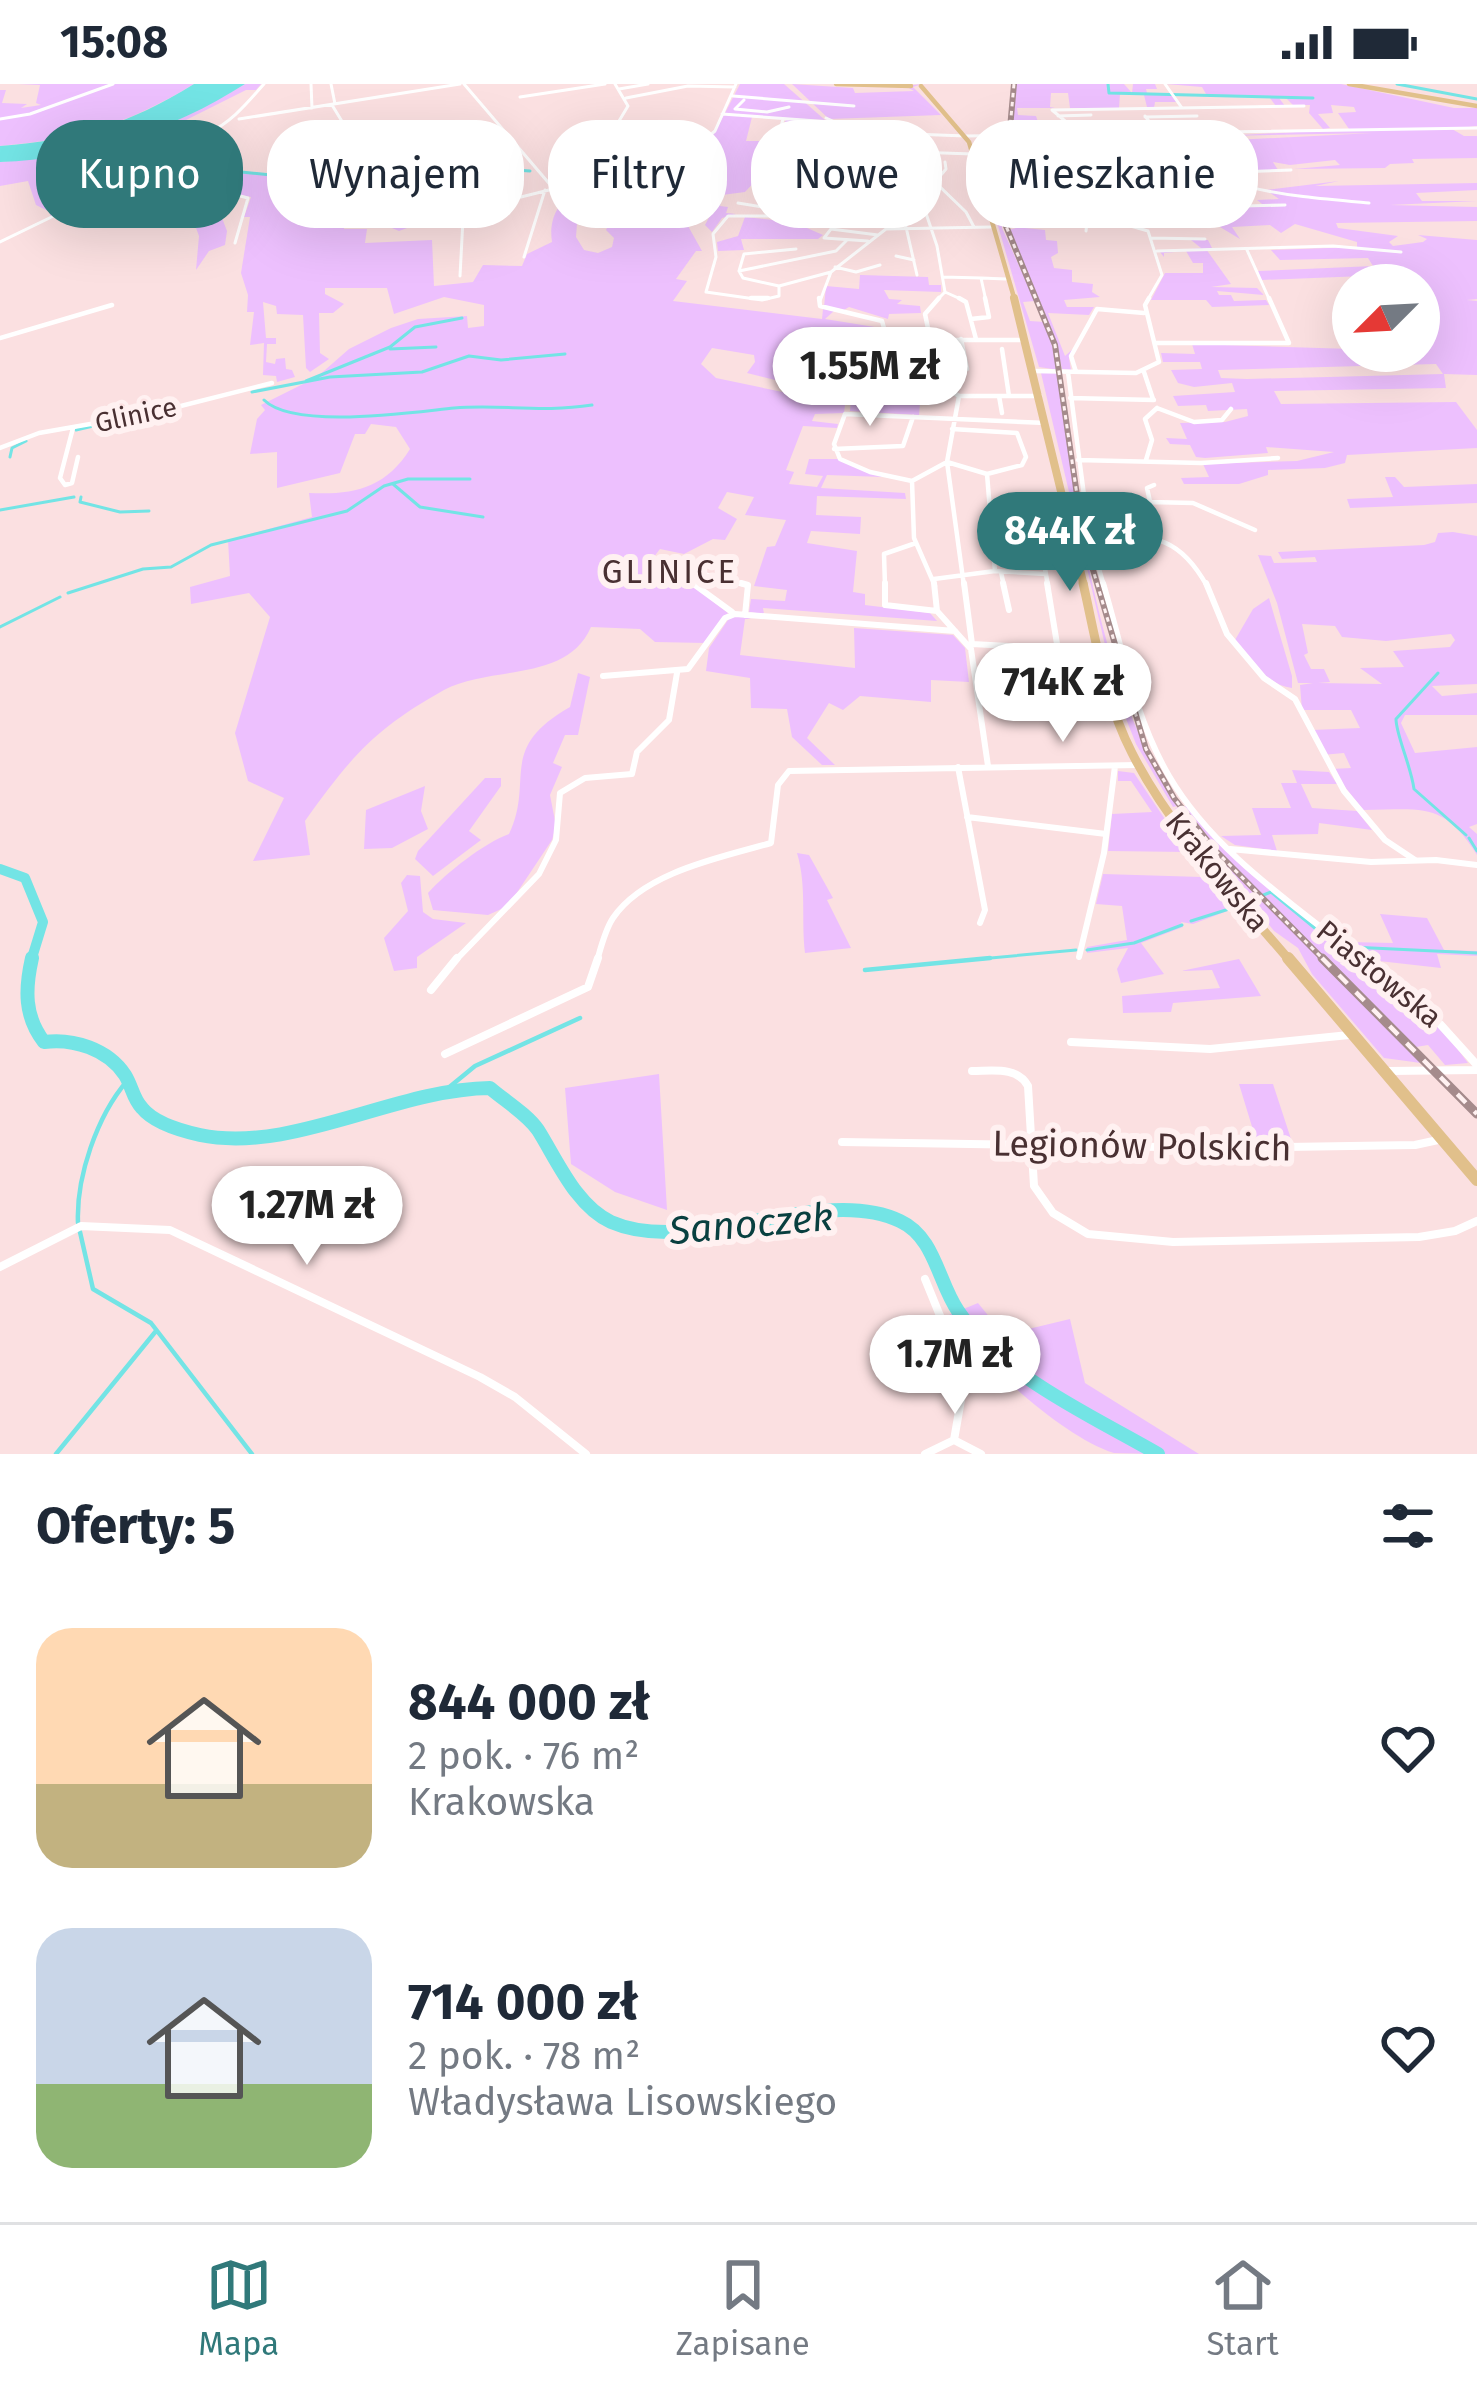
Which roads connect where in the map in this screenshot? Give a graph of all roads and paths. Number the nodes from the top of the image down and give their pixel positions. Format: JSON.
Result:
{"nodes":[{"id":1,"x":113,"y":84,"type":"edge"},
{"id":2,"x":264,"y":84,"type":"edge"},
{"id":3,"x":311,"y":84,"type":"edge"},
{"id":4,"x":331,"y":84,"type":"edge"},
{"id":5,"x":462,"y":84,"type":"edge"},
{"id":6,"x":605,"y":84,"type":"edge"},
{"id":7,"x":648,"y":84,"type":"edge"},
{"id":8,"x":836,"y":84,"type":"edge"},
{"id":9,"x":847,"y":84,"type":"edge"},
{"id":10,"x":1165,"y":84,"type":"edge"},
{"id":11,"x":1349,"y":84,"type":"edge"},
{"id":12,"x":687,"y":85,"type":"edge"},
{"id":13,"x":735,"y":85,"type":"edge"},
{"id":14,"x":913,"y":85,"type":"edge"},
{"id":15,"x":617,"y":87,"type":"edge"},
{"id":16,"x":733,"y":96,"type":"junction"},
{"id":17,"x":520,"y":97,"type":"dead end"},
{"id":18,"x":626,"y":98,"type":"junction"},
{"id":19,"x":744,"y":100,"type":"junction"},
{"id":20,"x":334,"y":105,"type":"junction"},
{"id":21,"x":799,"y":105,"type":"junction"},
{"id":22,"x":854,"y":106,"type":"dead end"},
{"id":23,"x":1304,"y":106,"type":"dead end"},
{"id":24,"x":1477,"y":106,"type":"edge"},
{"id":25,"x":311,"y":108,"type":"junction"},
{"id":26,"x":1140,"y":108,"type":"junction"},
{"id":27,"x":1182,"y":108,"type":"junction"},
{"id":28,"x":722,"y":114,"type":"junction"},
{"id":29,"x":1054,"y":116,"type":"junction"},
{"id":30,"x":1091,"y":116,"type":"dead end"},
{"id":31,"x":1197,"y":116,"type":"dead end"},
{"id":32,"x":1145,"y":117,"type":"junction"},
{"id":33,"x":0,"y":119,"type":"edge"},
{"id":34,"x":235,"y":119,"type":"joint"},
{"id":35,"x":783,"y":119,"type":"joint"},
{"id":36,"x":343,"y":120,"type":"edge"},
{"id":37,"x":491,"y":120,"type":"edge"},
{"id":38,"x":619,"y":120,"type":"edge"},
{"id":39,"x":719,"y":120,"type":"edge"},
{"id":40,"x":799,"y":120,"type":"edge"},
{"id":41,"x":1060,"y":120,"type":"edge"},
{"id":42,"x":1147,"y":120,"type":"edge"},
{"id":43,"x":1477,"y":128,"type":"edge"},
{"id":44,"x":1258,"y":134,"type":"edge"},
{"id":45,"x":966,"y":136,"type":"joint"},
{"id":46,"x":942,"y":137,"type":"edge"},
{"id":47,"x":524,"y":158,"type":"edge"},
{"id":48,"x":945,"y":162,"type":"dead end"},
{"id":49,"x":1291,"y":170,"type":"dead end"},
{"id":50,"x":1258,"y":171,"type":"edge"},
{"id":51,"x":548,"y":183,"type":"edge"},
{"id":52,"x":1258,"y":188,"type":"edge"},
{"id":53,"x":548,"y":189,"type":"edge"},
{"id":54,"x":545,"y":190,"type":"junction"},
{"id":55,"x":1266,"y":190,"type":"junction"},
{"id":56,"x":738,"y":203,"type":"dead end"},
{"id":57,"x":1369,"y":203,"type":"dead end"},
{"id":58,"x":751,"y":206,"type":"edge"},
{"id":59,"x":1258,"y":206,"type":"edge"},
{"id":60,"x":751,"y":217,"type":"edge"},
{"id":61,"x":966,"y":217,"type":"edge"},
{"id":62,"x":36,"y":225,"type":"edge"},
{"id":63,"x":239,"y":228,"type":"edge"},
{"id":64,"x":902,"y":228,"type":"edge"},
{"id":65,"x":906,"y":228,"type":"edge"},
{"id":66,"x":930,"y":228,"type":"edge"},
{"id":67,"x":991,"y":228,"type":"edge"},
{"id":68,"x":1087,"y":228,"type":"edge"},
{"id":69,"x":1144,"y":228,"type":"edge"},
{"id":70,"x":1086,"y":231,"type":"dead end"},
{"id":71,"x":878,"y":235,"type":"junction"},
{"id":72,"x":1151,"y":238,"type":"junction"},
{"id":73,"x":1205,"y":239,"type":"dead end"},
{"id":74,"x":847,"y":240,"type":"junction"},
{"id":75,"x":869,"y":241,"type":"junction"},
{"id":76,"x":0,"y":242,"type":"edge"},
{"id":77,"x":235,"y":243,"type":"dead end"},
{"id":78,"x":796,"y":249,"type":"dead end"},
{"id":79,"x":1246,"y":250,"type":"junction"},
{"id":80,"x":1156,"y":251,"type":"junction"},
{"id":81,"x":1401,"y":252,"type":"dead end"},
{"id":82,"x":896,"y":256,"type":"dead end"},
{"id":83,"x":524,"y":257,"type":"dead end"},
{"id":84,"x":914,"y":260,"type":"junction"},
{"id":85,"x":880,"y":265,"type":"dead end"},
{"id":86,"x":833,"y":269,"type":"junction"},
{"id":87,"x":739,"y":271,"type":"junction"},
{"id":88,"x":917,"y":275,"type":"dead end"},
{"id":89,"x":460,"y":276,"type":"dead end"},
{"id":90,"x":943,"y":277,"type":"junction"},
{"id":91,"x":981,"y":278,"type":"junction"},
{"id":92,"x":1006,"y":279,"type":"junction"},
{"id":93,"x":779,"y":286,"type":"junction"},
{"id":94,"x":945,"y":292,"type":"junction"},
{"id":95,"x":112,"y":305,"type":"dead end"},
{"id":96,"x":1144,"y":313,"type":"junction"},
{"id":97,"x":971,"y":319,"type":"junction"},
{"id":98,"x":0,"y":338,"type":"edge"},
{"id":99,"x":930,"y":338,"type":"junction"},
{"id":100,"x":961,"y":339,"type":"junction"},
{"id":101,"x":976,"y":339,"type":"junction"},
{"id":102,"x":889,"y":340,"type":"junction"},
{"id":103,"x":1026,"y":340,"type":"junction"},
{"id":104,"x":1154,"y":343,"type":"junction"},
{"id":105,"x":1002,"y":349,"type":"dead end"},
{"id":106,"x":967,"y":369,"type":"dead end"},
{"id":107,"x":1034,"y":371,"type":"junction"},
{"id":108,"x":1072,"y":372,"type":"junction"},
{"id":109,"x":1143,"y":372,"type":"junction"},
{"id":110,"x":272,"y":383,"type":"dead end"},
{"id":111,"x":959,"y":395,"type":"junction"},
{"id":112,"x":999,"y":396,"type":"junction"},
{"id":113,"x":1009,"y":396,"type":"junction"},
{"id":114,"x":1040,"y":396,"type":"junction"},
{"id":115,"x":1070,"y":398,"type":"junction"},
{"id":116,"x":1154,"y":400,"type":"junction"},
{"id":117,"x":1156,"y":409,"type":"junction"},
{"id":118,"x":1232,"y":409,"type":"dead end"},
{"id":119,"x":1002,"y":412,"type":"dead end"},
{"id":120,"x":913,"y":417,"type":"junction"},
{"id":121,"x":954,"y":418,"type":"junction"},
{"id":122,"x":1046,"y":423,"type":"junction"},
{"id":123,"x":73,"y":428,"type":"junction"},
{"id":124,"x":952,"y":429,"type":"junction"},
{"id":125,"x":0,"y":448,"type":"edge"},
{"id":126,"x":834,"y":450,"type":"junction"},
{"id":127,"x":78,"y":457,"type":"dead end"},
{"id":128,"x":1278,"y":458,"type":"dead end"},
{"id":129,"x":1078,"y":460,"type":"junction"},
{"id":130,"x":1146,"y":460,"type":"junction"},
{"id":131,"x":946,"y":462,"type":"junction"},
{"id":132,"x":987,"y":474,"type":"junction"},
{"id":133,"x":912,"y":482,"type":"junction"},
{"id":134,"x":1154,"y":485,"type":"dead end"},
{"id":135,"x":1150,"y":502,"type":"junction"},
{"id":136,"x":1084,"y":512,"type":"junction"},
{"id":137,"x":1255,"y":530,"type":"dead end"},
{"id":138,"x":1089,"y":534,"type":"junction"},
{"id":139,"x":916,"y":543,"type":"junction"},
{"id":140,"x":1041,"y":546,"type":"dead end"},
{"id":141,"x":677,"y":567,"type":"dead end"},
{"id":142,"x":998,"y":572,"type":"junction"},
{"id":143,"x":1046,"y":574,"type":"junction"},
{"id":144,"x":962,"y":575,"type":"junction"},
{"id":145,"x":653,"y":577,"type":"dead end"},
{"id":146,"x":934,"y":579,"type":"junction"},
{"id":147,"x":1009,"y":610,"type":"dead end"},
{"id":148,"x":938,"y":611,"type":"junction"},
{"id":149,"x":735,"y":614,"type":"junction"},
{"id":150,"x":745,"y":615,"type":"junction"},
{"id":151,"x":955,"y":631,"type":"junction"},
{"id":152,"x":970,"y":645,"type":"junction"},
{"id":153,"x":1058,"y":650,"type":"junction"},
{"id":154,"x":1098,"y":651,"type":"junction"},
{"id":155,"x":677,"y":673,"type":"junction"},
{"id":156,"x":603,"y":676,"type":"dead end"},
{"id":157,"x":976,"y":682,"type":"junction"},
{"id":158,"x":1108,"y":689,"type":"junction"},
{"id":159,"x":1138,"y":765,"type":"junction"},
{"id":160,"x":988,"y":766,"type":"junction"},
{"id":161,"x":1115,"y":766,"type":"junction"},
{"id":162,"x":958,"y":767,"type":"junction"},
{"id":163,"x":967,"y":818,"type":"junction"},
{"id":164,"x":1106,"y":834,"type":"junction"},
{"id":165,"x":1227,"y":849,"type":"junction"},
{"id":166,"x":1414,"y":860,"type":"junction"},
{"id":167,"x":1477,"y":865,"type":"edge"},
{"id":168,"x":980,"y":922,"type":"dead end"},
{"id":169,"x":1079,"y":957,"type":"dead end"},
{"id":170,"x":431,"y":990,"type":"dead end"},
{"id":171,"x":1352,"y":1035,"type":"junction"},
{"id":172,"x":1071,"y":1042,"type":"dead end"},
{"id":173,"x":445,"y":1054,"type":"dead end"},
{"id":174,"x":1477,"y":1067,"type":"edge"},
{"id":175,"x":972,"y":1071,"type":"dead end"},
{"id":176,"x":1386,"y":1073,"type":"junction"},
{"id":177,"x":1441,"y":1138,"type":"junction"},
{"id":178,"x":842,"y":1142,"type":"dead end"},
{"id":179,"x":1034,"y":1144,"type":"junction"},
{"id":180,"x":1477,"y":1180,"type":"edge"},
{"id":181,"x":1477,"y":1221,"type":"edge"},
{"id":182,"x":0,"y":1267,"type":"edge"},
{"id":183,"x":925,"y":1279,"type":"dead end"},
{"id":184,"x":954,"y":1440,"type":"junction"},
{"id":185,"x":579,"y":1452,"type":"edge"},
{"id":186,"x":925,"y":1454,"type":"edge"},
{"id":187,"x":981,"y":1454,"type":"edge"}],
"edges":[{"from":1,"to":33,"type":"street"},
{"from":2,"to":34,"type":"street"},
{"from":3,"to":25,"type":"street"},
{"from":4,"to":20,"type":"street"},
{"from":5,"to":20,"type":"street"},
{"from":5,"to":37,"type":"street"},
{"from":6,"to":17,"type":"street"},
{"from":7,"to":15,"type":"street"},
{"from":8,"to":14,"type":"main road"},
{"from":9,"to":14,"type":"main road"},
{"from":10,"to":27,"type":"street"},
{"from":11,"to":24,"type":"main road"},
{"from":12,"to":13,"type":"street"},
{"from":12,"to":18,"type":"street"},
{"from":13,"to":16,"type":"street"},
{"from":14,"to":45,"type":"main road"},
{"from":15,"to":18,"type":"street"},
{"from":16,"to":19,"type":"street"},
{"from":16,"to":28,"type":"street"},
{"from":18,"to":38,"type":"street"},
{"from":19,"to":21,"type":"street"},
{"from":19,"to":21,"type":"street"},
{"from":20,"to":25,"type":"street"},
{"from":20,"to":36,"type":"street"},
{"from":21,"to":22,"type":"street"},
{"from":23,"to":27,"type":"street"},
{"from":25,"to":34,"type":"street"},
{"from":26,"to":27,"type":"street"},
{"from":26,"to":29,"type":"street"},
{"from":26,"to":32,"type":"street"},
{"from":28,"to":35,"type":"street"},
{"from":28,"to":39,"type":"street"},
{"from":29,"to":30,"type":"street"},
{"from":29,"to":41,"type":"street"},
{"from":31,"to":32,"type":"street"},
{"from":32,"to":42,"type":"street"},
{"from":35,"to":40,"type":"street"},
{"from":43,"to":44,"type":"street"},
{"from":45,"to":46,"type":"street"},
{"from":47,"to":51,"type":"street"},
{"from":48,"to":61,"type":"street"},
{"from":49,"to":50,"type":"street"},
{"from":52,"to":55,"type":"street"},
{"from":53,"to":54,"type":"street"},
{"from":54,"to":83,"type":"street"},
{"from":54,"to":89,"type":"street"},
{"from":55,"to":57,"type":"street"},
{"from":55,"to":59,"type":"street"},
{"from":56,"to":58,"type":"street"},
{"from":60,"to":93,"type":"street"},
{"from":62,"to":76,"type":"street"},
{"from":63,"to":77,"type":"street"},
{"from":64,"to":71,"type":"street"},
{"from":65,"to":84,"type":"street"},
{"from":66,"to":90,"type":"street"},
{"from":67,"to":92,"type":"main road","name":"Krakowska"},
{"from":68,"to":70,"type":"street"},
{"from":69,"to":72,"type":"street"},
{"from":71,"to":74,"type":"street"},
{"from":71,"to":75,"type":"street"},
{"from":72,"to":73,"type":"street"},
{"from":72,"to":80,"type":"street"},
{"from":74,"to":75,"type":"street"},
{"from":74,"to":87,"type":"street"},
{"from":75,"to":86,"type":"street"},
{"from":78,"to":87,"type":"street"},
{"from":79,"to":80,"type":"street"},
{"from":79,"to":81,"type":"street"},
{"from":79,"to":104,"type":"street"},
{"from":80,"to":96,"type":"street"},
{"from":82,"to":84,"type":"street"},
{"from":84,"to":88,"type":"street"},
{"from":85,"to":86,"type":"street"},
{"from":86,"to":93,"type":"street"},
{"from":86,"to":102,"type":"street"},
{"from":87,"to":93,"type":"street"},
{"from":90,"to":91,"type":"street"},
{"from":90,"to":94,"type":"street"},
{"from":91,"to":92,"type":"street"},
{"from":91,"to":97,"type":"street"},
{"from":92,"to":103,"type":"main road","name":"Krakowska"},
{"from":94,"to":97,"type":"street"},
{"from":94,"to":99,"type":"street"},
{"from":95,"to":98,"type":"street"},
{"from":96,"to":104,"type":"street"},
{"from":96,"to":108,"type":"street"},
{"from":97,"to":101,"type":"street"},
{"from":99,"to":100,"type":"street"},
{"from":99,"to":102,"type":"street"},
{"from":100,"to":101,"type":"street"},
{"from":100,"to":106,"type":"street"},
{"from":101,"to":103,"type":"street"},
{"from":102,"to":111,"type":"street"},
{"from":103,"to":107,"type":"main road","name":"Krakowska"},
{"from":104,"to":109,"type":"street"},
{"from":105,"to":113,"type":"street"},
{"from":107,"to":108,"type":"street"},
{"from":107,"to":114,"type":"main road","name":"Krakowska"},
{"from":108,"to":109,"type":"street"},
{"from":108,"to":115,"type":"street","name":"Piastowska"},
{"from":109,"to":116,"type":"street"},
{"from":110,"to":123,"type":"street","name":"Glinice"},
{"from":111,"to":112,"type":"street"},
{"from":111,"to":121,"type":"street"},
{"from":112,"to":113,"type":"street"},
{"from":112,"to":119,"type":"street"},
{"from":113,"to":114,"type":"street"},
{"from":114,"to":122,"type":"main road","name":"Krakowska"},
{"from":115,"to":116,"type":"street"},
{"from":115,"to":129,"type":"street","name":"Piastowska"},
{"from":116,"to":117,"type":"street"},
{"from":117,"to":118,"type":"street"},
{"from":117,"to":130,"type":"street"},
{"from":120,"to":121,"type":"street"},
{"from":120,"to":126,"type":"street"},
{"from":120,"to":126,"type":"street"},
{"from":121,"to":122,"type":"street"},
{"from":121,"to":124,"type":"street"},
{"from":122,"to":154,"type":"main road","name":"Krakowska"},
{"from":123,"to":125,"type":"street","name":"Glinice"},
{"from":123,"to":127,"type":"street"},
{"from":124,"to":131,"type":"street"},
{"from":124,"to":132,"type":"street"},
{"from":126,"to":133,"type":"street"},
{"from":128,"to":130,"type":"street"},
{"from":129,"to":130,"type":"street"},
{"from":129,"to":136,"type":"street","name":"Piastowska"},
{"from":131,"to":132,"type":"street"},
{"from":131,"to":133,"type":"street"},
{"from":131,"to":144,"type":"street"},
{"from":132,"to":142,"type":"street"},
{"from":133,"to":139,"type":"street"},
{"from":134,"to":135,"type":"street"},
{"from":135,"to":136,"type":"street"},
{"from":135,"to":137,"type":"street"},
{"from":136,"to":138,"type":"street","name":"Piastowska"},
{"from":138,"to":165,"type":"street","name":"Piastowska"},
{"from":138,"to":166,"type":"street"},
{"from":139,"to":146,"type":"street"},
{"from":139,"to":148,"type":"street"},
{"from":140,"to":143,"type":"street"},
{"from":141,"to":150,"type":"street"},
{"from":142,"to":143,"type":"street"},
{"from":142,"to":144,"type":"street"},
{"from":142,"to":147,"type":"street"},
{"from":143,"to":153,"type":"street"},
{"from":144,"to":146,"type":"street"},
{"from":144,"to":152,"type":"street"},
{"from":145,"to":149,"type":"street"},
{"from":146,"to":148,"type":"street"},
{"from":148,"to":151,"type":"street"},
{"from":149,"to":150,"type":"street"},
{"from":149,"to":155,"type":"street"},
{"from":150,"to":151,"type":"street"},
{"from":151,"to":152,"type":"street"},
{"from":152,"to":153,"type":"street"},
{"from":152,"to":157,"type":"street"},
{"from":153,"to":154,"type":"street"},
{"from":154,"to":158,"type":"main road","name":"Krakowska"},
{"from":155,"to":156,"type":"street"},
{"from":155,"to":170,"type":"street"},
{"from":157,"to":158,"type":"street"},
{"from":157,"to":160,"type":"street"},
{"from":158,"to":159,"type":"main road","name":"Krakowska"},
{"from":159,"to":161,"type":"street"},
{"from":159,"to":171,"type":"main road","name":"Krakowska"},
{"from":160,"to":161,"type":"street"},
{"from":160,"to":162,"type":"street"},
{"from":161,"to":164,"type":"street"},
{"from":162,"to":163,"type":"street"},
{"from":162,"to":173,"type":"street"},
{"from":163,"to":164,"type":"street"},
{"from":163,"to":168,"type":"street"},
{"from":164,"to":169,"type":"street"},
{"from":165,"to":166,"type":"street"},
{"from":165,"to":174,"type":"street","name":"Piastowska"},
{"from":166,"to":167,"type":"street"},
{"from":171,"to":172,"type":"street"},
{"from":171,"to":176,"type":"main road","name":"Krakowska"},
{"from":174,"to":176,"type":"street"},
{"from":175,"to":179,"type":"street"},
{"from":176,"to":177,"type":"main road","name":"Krakowska"},
{"from":177,"to":179,"type":"street","name":"Legionów Polskich"},
{"from":177,"to":180,"type":"main road","name":"Krakowska"},
{"from":178,"to":179,"type":"street","name":"Legionów Polskich"},
{"from":179,"to":181,"type":"street"},
{"from":182,"to":185,"type":"street"},
{"from":183,"to":184,"type":"street"},
{"from":184,"to":186,"type":"street"},
{"from":184,"to":187,"type":"street"}]}
